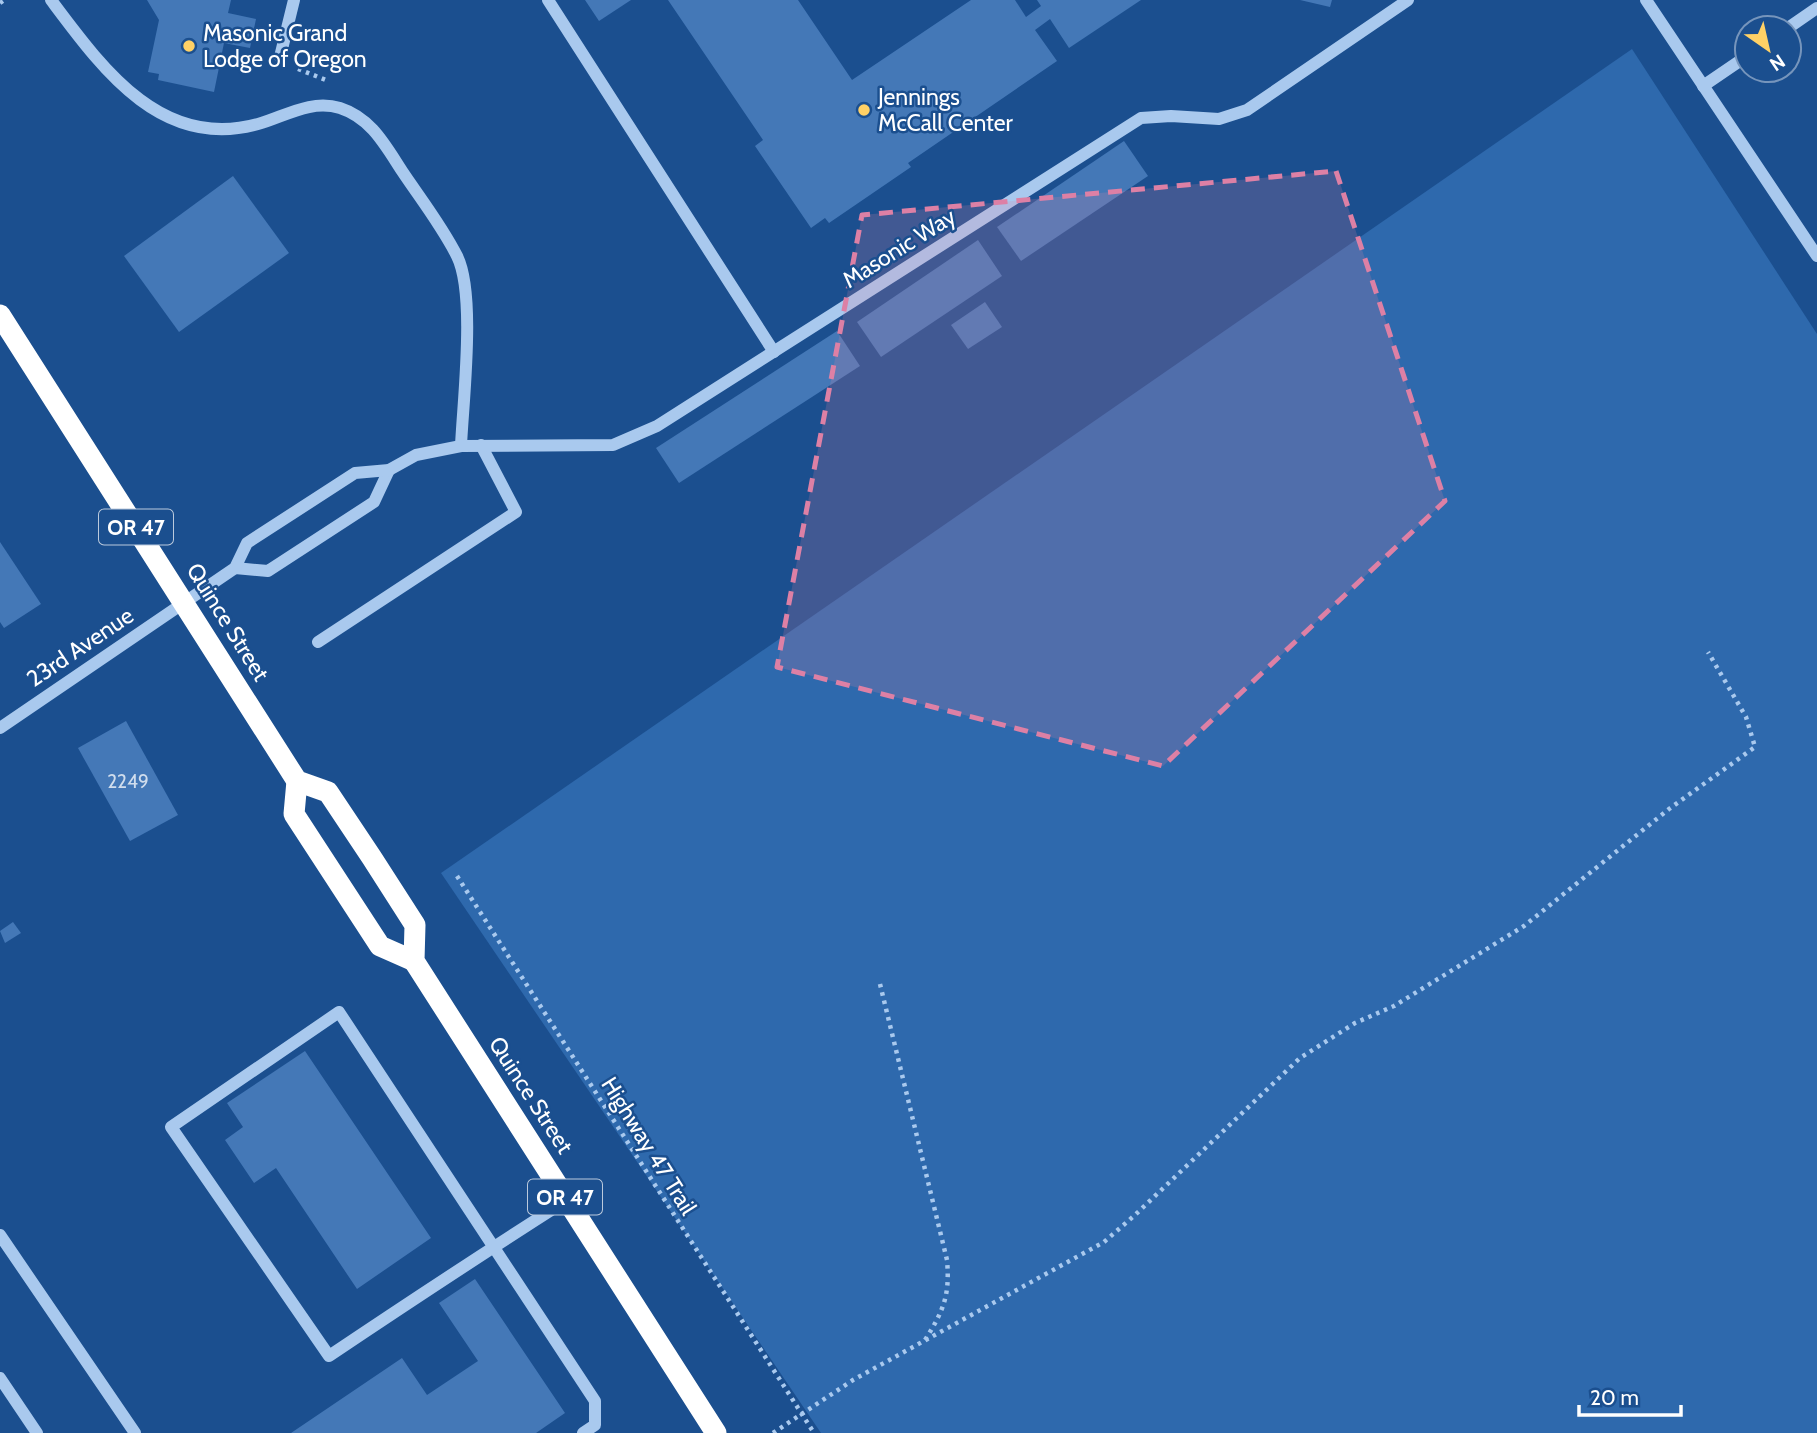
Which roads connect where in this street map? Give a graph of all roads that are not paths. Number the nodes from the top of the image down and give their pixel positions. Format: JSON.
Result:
{"nodes":[{"id":1,"x":51,"y":0,"type":"edge"},
{"id":2,"x":294,"y":0,"type":"edge"},
{"id":3,"x":548,"y":0,"type":"edge"},
{"id":4,"x":1408,"y":0,"type":"edge"},
{"id":5,"x":1646,"y":0,"type":"edge"},
{"id":6,"x":280,"y":57,"type":"dead end"},
{"id":7,"x":1733,"y":66,"type":"edge"},
{"id":8,"x":1703,"y":86,"type":"junction"},
{"id":9,"x":1817,"y":256,"type":"edge"},
{"id":10,"x":0,"y":316,"type":"edge"},
{"id":11,"x":774,"y":352,"type":"junction"},
{"id":12,"x":481,"y":445,"type":"junction"},
{"id":13,"x":461,"y":446,"type":"junction"},
{"id":14,"x":389,"y":470,"type":"junction"},
{"id":15,"x":235,"y":568,"type":"junction"},
{"id":16,"x":184,"y":602,"type":"junction"},
{"id":17,"x":318,"y":642,"type":"dead end"},
{"id":18,"x":0,"y":728,"type":"edge"},
{"id":19,"x":297,"y":780,"type":"junction"},
{"id":20,"x":414,"y":961,"type":"junction"},
{"id":21,"x":567,"y":1200,"type":"junction"},
{"id":22,"x":0,"y":1235,"type":"edge"},
{"id":23,"x":492,"y":1248,"type":"junction"},
{"id":24,"x":0,"y":1378,"type":"edge"},
{"id":25,"x":37,"y":1433,"type":"edge"},
{"id":26,"x":135,"y":1433,"type":"edge"},
{"id":27,"x":583,"y":1433,"type":"edge"},
{"id":28,"x":716,"y":1433,"type":"edge"}],
"edges":[{"from":1,"to":13,"type":"street"},
{"from":2,"to":6,"type":"street"},
{"from":3,"to":11,"type":"street"},
{"from":4,"to":11,"type":"street","name":"Masonic Way"},
{"from":5,"to":8,"type":"street"},
{"from":7,"to":8,"type":"street"},
{"from":8,"to":9,"type":"street"},
{"from":10,"to":16,"type":"highway","name":"Quince Street","number":"OR 47"},
{"from":11,"to":12,"type":"street","name":"Masonic Way"},
{"from":12,"to":13,"type":"street","name":"Masonic Way"},
{"from":12,"to":17,"type":"street"},
{"from":13,"to":14,"type":"street","name":"Masonic Way"},
{"from":14,"to":15,"type":"street","name":"Masonic Way"},
{"from":14,"to":15,"type":"street"},
{"from":15,"to":16,"type":"street","name":"Masonic Way"},
{"from":16,"to":18,"type":"street","name":"23rd Avenue"},
{"from":16,"to":19,"type":"highway","name":"Quince Street","number":"OR 47"},
{"from":19,"to":20,"type":"highway"},
{"from":19,"to":20,"type":"highway"},
{"from":20,"to":21,"type":"highway","name":"Quince Street","number":"OR 47"},
{"from":21,"to":23,"type":"street"},
{"from":21,"to":28,"type":"highway","name":"Quince Street","number":"OR 47"},
{"from":22,"to":26,"type":"street"},
{"from":23,"to":23,"type":"street"},
{"from":23,"to":27,"type":"street"},
{"from":24,"to":25,"type":"street"}]}
